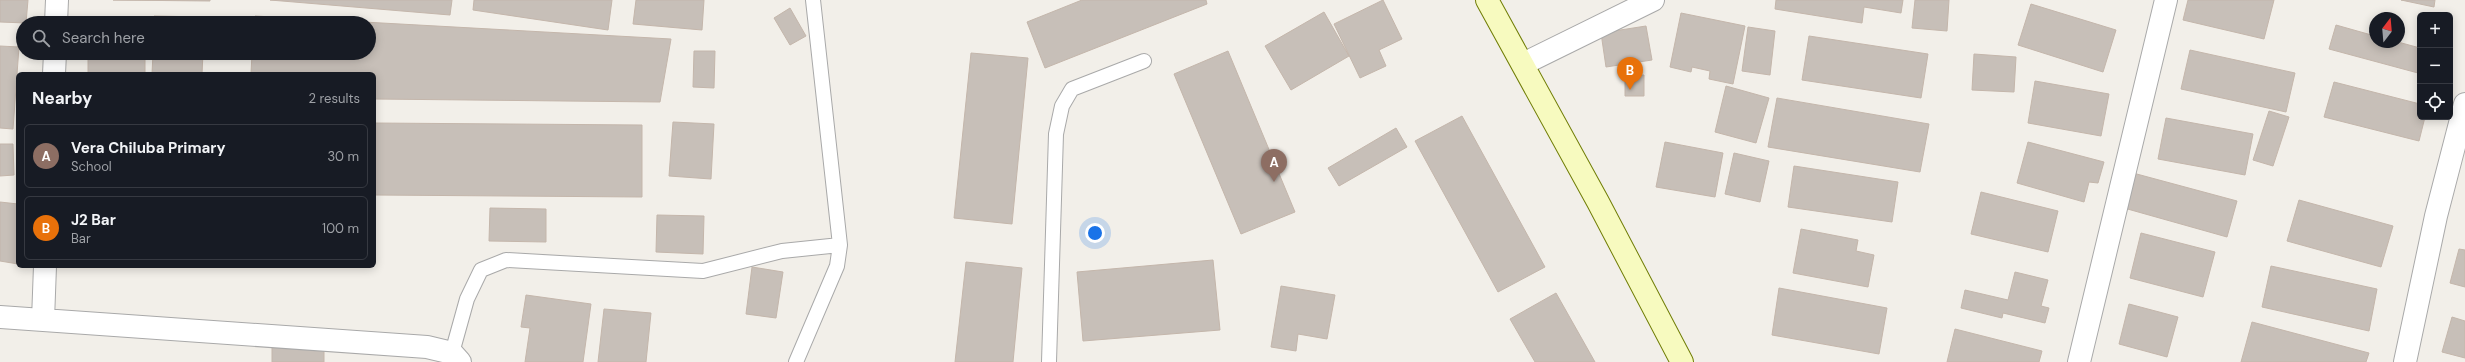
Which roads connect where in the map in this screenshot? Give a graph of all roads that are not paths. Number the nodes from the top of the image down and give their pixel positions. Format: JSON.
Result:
{"nodes":[{"id":1,"x":58,"y":0,"type":"edge"},
{"id":2,"x":813,"y":0,"type":"edge"},
{"id":3,"x":1487,"y":0,"type":"edge"},
{"id":4,"x":1653,"y":0,"type":"edge"},
{"id":5,"x":2166,"y":0,"type":"edge"},
{"id":6,"x":57,"y":16,"type":"edge"},
{"id":7,"x":55,"y":60,"type":"edge"},
{"id":8,"x":1144,"y":61,"type":"dead end"},
{"id":9,"x":1523,"y":64,"type":"junction"},
{"id":10,"x":54,"y":72,"type":"edge"},
{"id":11,"x":2465,"y":104,"type":"edge"},
{"id":12,"x":840,"y":246,"type":"junction"},
{"id":13,"x":46,"y":268,"type":"edge"},
{"id":14,"x":0,"y":317,"type":"edge"},
{"id":15,"x":43,"y":320,"type":"junction"},
{"id":16,"x":456,"y":357,"type":"edge"},
{"id":17,"x":796,"y":362,"type":"edge"},
{"id":18,"x":1048,"y":362,"type":"edge"},
{"id":19,"x":1682,"y":362,"type":"edge"},
{"id":20,"x":2079,"y":362,"type":"edge"},
{"id":21,"x":2405,"y":362,"type":"edge"}],
"edges":[{"from":1,"to":6,"type":"street"},
{"from":2,"to":12,"type":"lane"},
{"from":3,"to":9,"type":"main road"},
{"from":4,"to":9,"type":"street"},
{"from":5,"to":20,"type":"street"},
{"from":7,"to":10,"type":"street"},
{"from":8,"to":18,"type":"lane"},
{"from":9,"to":19,"type":"main road"},
{"from":11,"to":21,"type":"street"},
{"from":12,"to":16,"type":"lane"},
{"from":12,"to":17,"type":"lane"},
{"from":13,"to":15,"type":"street"},
{"from":14,"to":15,"type":"street"},
{"from":15,"to":16,"type":"street"}]}
